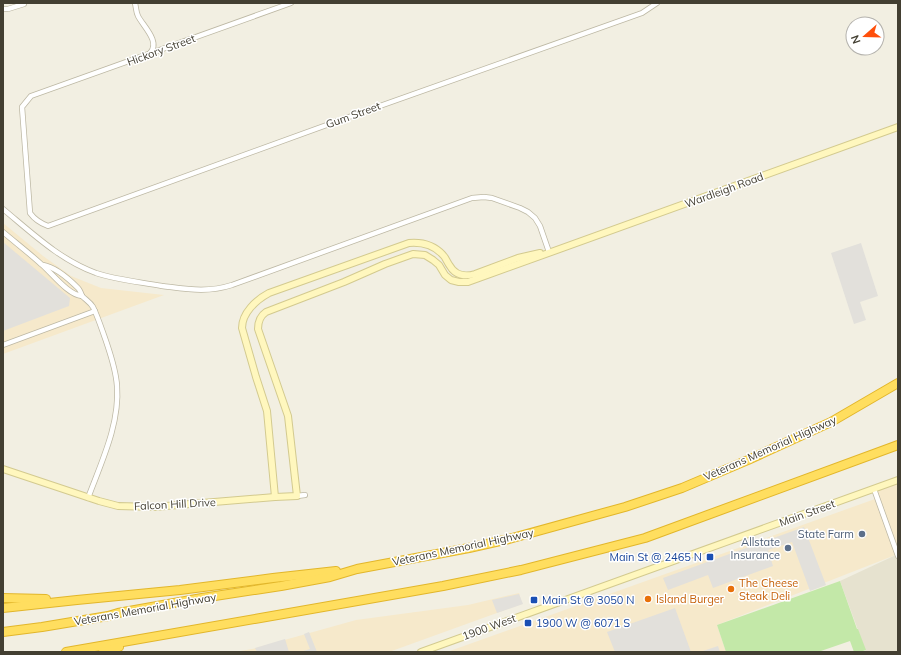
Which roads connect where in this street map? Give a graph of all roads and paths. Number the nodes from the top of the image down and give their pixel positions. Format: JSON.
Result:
{"nodes":[{"id":1,"x":24,"y":3,"type":"edge"},
{"id":2,"x":135,"y":3,"type":"edge"},
{"id":3,"x":291,"y":3,"type":"edge"},
{"id":4,"x":657,"y":3,"type":"edge"},
{"id":5,"x":3,"y":9,"type":"edge"},
{"id":6,"x":149,"y":54,"type":"junction"},
{"id":7,"x":31,"y":96,"type":"joint"},
{"id":8,"x":898,"y":127,"type":"edge"},
{"id":9,"x":3,"y":209,"type":"edge"},
{"id":10,"x":3,"y":232,"type":"edge"},
{"id":11,"x":549,"y":252,"type":"junction"},
{"id":12,"x":94,"y":311,"type":"junction"},
{"id":13,"x":3,"y":345,"type":"edge"},
{"id":14,"x":898,"y":383,"type":"edge"},
{"id":15,"x":898,"y":445,"type":"edge"},
{"id":16,"x":3,"y":469,"type":"edge"},
{"id":17,"x":898,"y":480,"type":"edge"},
{"id":18,"x":874,"y":489,"type":"junction"},
{"id":19,"x":304,"y":495,"type":"dead end"},
{"id":20,"x":297,"y":496,"type":"junction"},
{"id":21,"x":275,"y":497,"type":"junction"},
{"id":22,"x":88,"y":498,"type":"junction"},
{"id":23,"x":898,"y":556,"type":"edge"},
{"id":24,"x":357,"y":569,"type":"junction"},
{"id":25,"x":3,"y":598,"type":"edge"},
{"id":26,"x":77,"y":600,"type":"junction"},
{"id":27,"x":3,"y":608,"type":"edge"},
{"id":28,"x":535,"y":611,"type":"joint"},
{"id":29,"x":3,"y":632,"type":"edge"},
{"id":30,"x":149,"y":637,"type":"junction"},
{"id":31,"x":66,"y":652,"type":"edge"},
{"id":32,"x":103,"y":652,"type":"edge"},
{"id":33,"x":421,"y":652,"type":"edge"}],
"edges":[{"from":1,"to":5,"type":"street"},
{"from":2,"to":6,"type":"street"},
{"from":3,"to":6,"type":"street","name":"Hickory Street"},
{"from":4,"to":7,"type":"street","name":"Gum Street"},
{"from":6,"to":7,"type":"street","name":"Hickory Street"},
{"from":8,"to":11,"type":"main road","name":"Wardleigh Road"},
{"from":9,"to":11,"type":"street"},
{"from":10,"to":12,"type":"street"},
{"from":11,"to":20,"type":"main road"},
{"from":11,"to":21,"type":"main road"},
{"from":12,"to":13,"type":"street"},
{"from":12,"to":22,"type":"street"},
{"from":14,"to":24,"type":"highway","name":"Veterans Memorial Highway"},
{"from":15,"to":30,"type":"highway"},
{"from":16,"to":22,"type":"main road","name":"Falcon Hill Drive"},
{"from":17,"to":18,"type":"main road","name":"Main Street"},
{"from":18,"to":23,"type":"street"},
{"from":18,"to":28,"type":"main road","name":"Main Street"},
{"from":19,"to":20,"type":"street","name":"Falcon Hill Drive"},
{"from":20,"to":21,"type":"main road","name":"Falcon Hill Drive"},
{"from":21,"to":22,"type":"main road","name":"Falcon Hill Drive"},
{"from":24,"to":26,"type":"highway"},
{"from":24,"to":29,"type":"highway","name":"Veterans Memorial Highway"},
{"from":25,"to":26,"type":"highway"},
{"from":26,"to":27,"type":"highway"},
{"from":28,"to":33,"type":"main road","name":"1900 West"},
{"from":30,"to":31,"type":"highway"},
{"from":30,"to":32,"type":"highway"}]}
